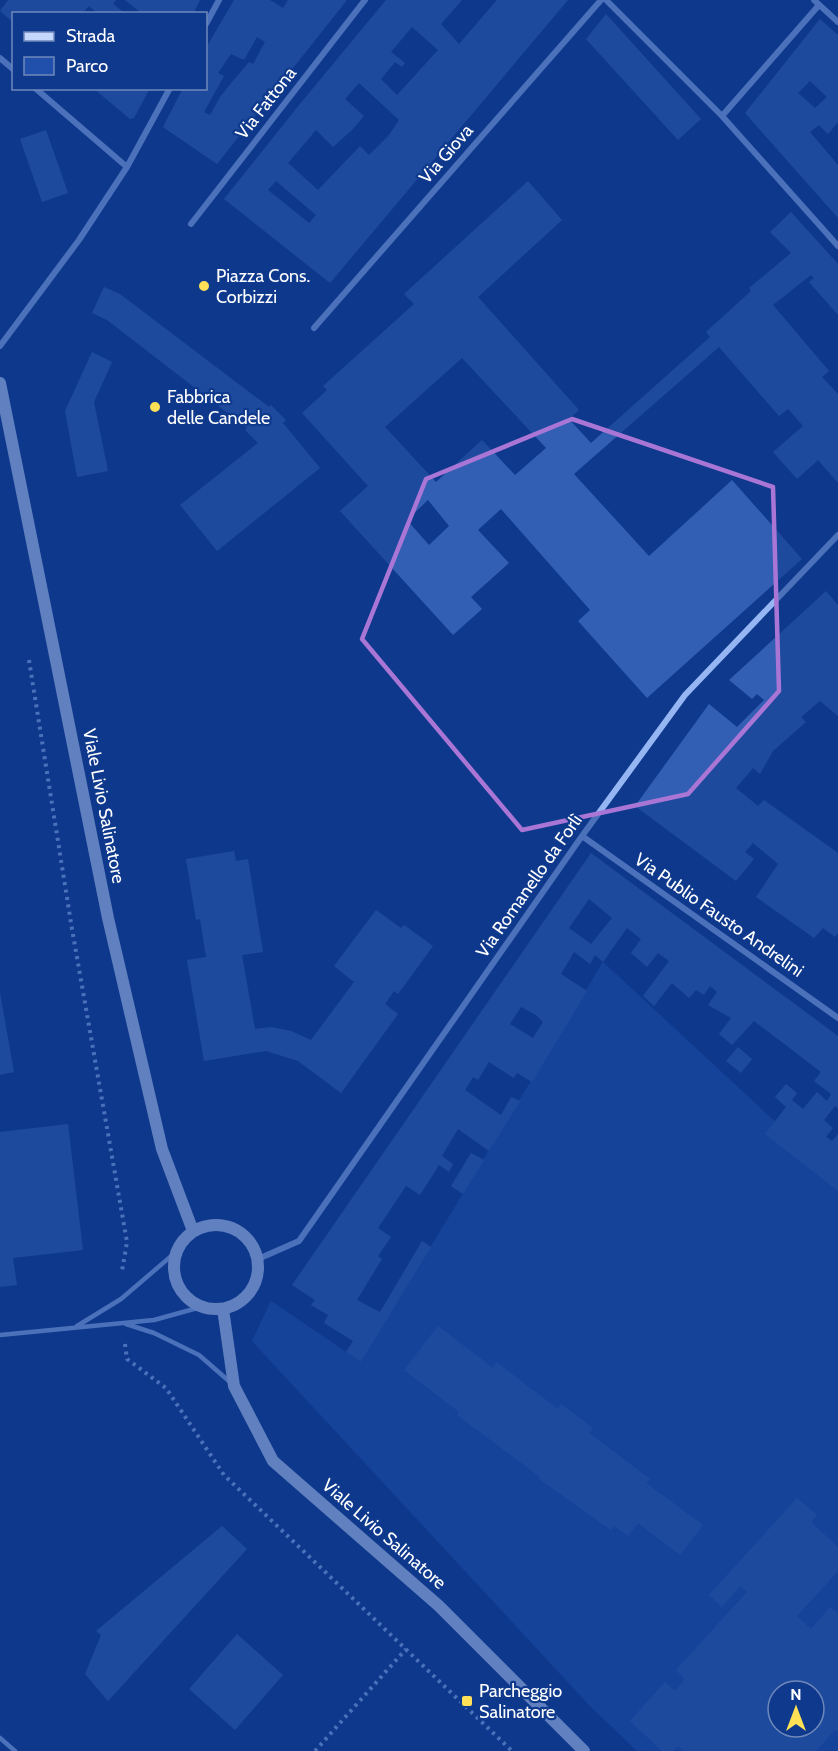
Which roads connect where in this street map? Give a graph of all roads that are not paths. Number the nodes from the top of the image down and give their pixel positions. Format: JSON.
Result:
{"nodes":[{"id":1,"x":219,"y":0,"type":"edge"},
{"id":2,"x":365,"y":0,"type":"edge"},
{"id":3,"x":601,"y":0,"type":"edge"},
{"id":4,"x":606,"y":0,"type":"edge"},
{"id":5,"x":817,"y":3,"type":"edge"},
{"id":6,"x":207,"y":22,"type":"edge"},
{"id":7,"x":838,"y":22,"type":"edge"},
{"id":8,"x":0,"y":58,"type":"edge"},
{"id":9,"x":12,"y":68,"type":"edge"},
{"id":10,"x":37,"y":90,"type":"edge"},
{"id":11,"x":169,"y":90,"type":"edge"},
{"id":12,"x":722,"y":116,"type":"junction"},
{"id":13,"x":127,"y":167,"type":"junction"},
{"id":14,"x":191,"y":224,"type":"dead end"},
{"id":15,"x":838,"y":246,"type":"edge"},
{"id":16,"x":314,"y":328,"type":"dead end"},
{"id":17,"x":0,"y":346,"type":"edge"},
{"id":18,"x":0,"y":383,"type":"edge"},
{"id":19,"x":838,"y":536,"type":"edge"},
{"id":20,"x":582,"y":836,"type":"junction"},
{"id":21,"x":838,"y":1018,"type":"edge"},
{"id":22,"x":193,"y":1231,"type":"junction"},
{"id":23,"x":176,"y":1252,"type":"junction"},
{"id":24,"x":258,"y":1259,"type":"junction"},
{"id":25,"x":201,"y":1307,"type":"junction"},
{"id":26,"x":223,"y":1309,"type":"junction"},
{"id":27,"x":123,"y":1323,"type":"junction"},
{"id":28,"x":74,"y":1327,"type":"junction"},
{"id":29,"x":0,"y":1335,"type":"edge"},
{"id":30,"x":234,"y":1386,"type":"junction"},
{"id":31,"x":0,"y":1740,"type":"edge"},
{"id":32,"x":14,"y":1750,"type":"edge"},
{"id":33,"x":584,"y":1751,"type":"edge"}],
"edges":[{"from":1,"to":6,"type":"street"},
{"from":2,"to":14,"type":"street","name":"Via Fattona"},
{"from":3,"to":16,"type":"street","name":"Via Giova"},
{"from":4,"to":12,"type":"street"},
{"from":5,"to":7,"type":"street"},
{"from":5,"to":12,"type":"street"},
{"from":8,"to":9,"type":"street"},
{"from":10,"to":13,"type":"street"},
{"from":11,"to":13,"type":"street"},
{"from":12,"to":15,"type":"street"},
{"from":13,"to":17,"type":"street"},
{"from":18,"to":22,"type":"main road","name":"Viale Livio Salinatore"},
{"from":19,"to":20,"type":"street","name":"Via Romanello da Forlì"},
{"from":20,"to":21,"type":"street","name":"Via Publio Fausto Andrelini"},
{"from":20,"to":24,"type":"street","name":"Via Romanello da Forlì"},
{"from":22,"to":23,"type":"main road"},
{"from":22,"to":24,"type":"main road"},
{"from":23,"to":25,"type":"main road"},
{"from":23,"to":28,"type":"lane"},
{"from":24,"to":26,"type":"main road"},
{"from":25,"to":26,"type":"main road"},
{"from":25,"to":27,"type":"lane"},
{"from":26,"to":30,"type":"main road","name":"Viale Livio Salinatore"},
{"from":27,"to":28,"type":"lane"},
{"from":27,"to":30,"type":"lane"},
{"from":28,"to":29,"type":"lane"},
{"from":30,"to":33,"type":"main road","name":"Viale Livio Salinatore"},
{"from":31,"to":32,"type":"lane"}]}
